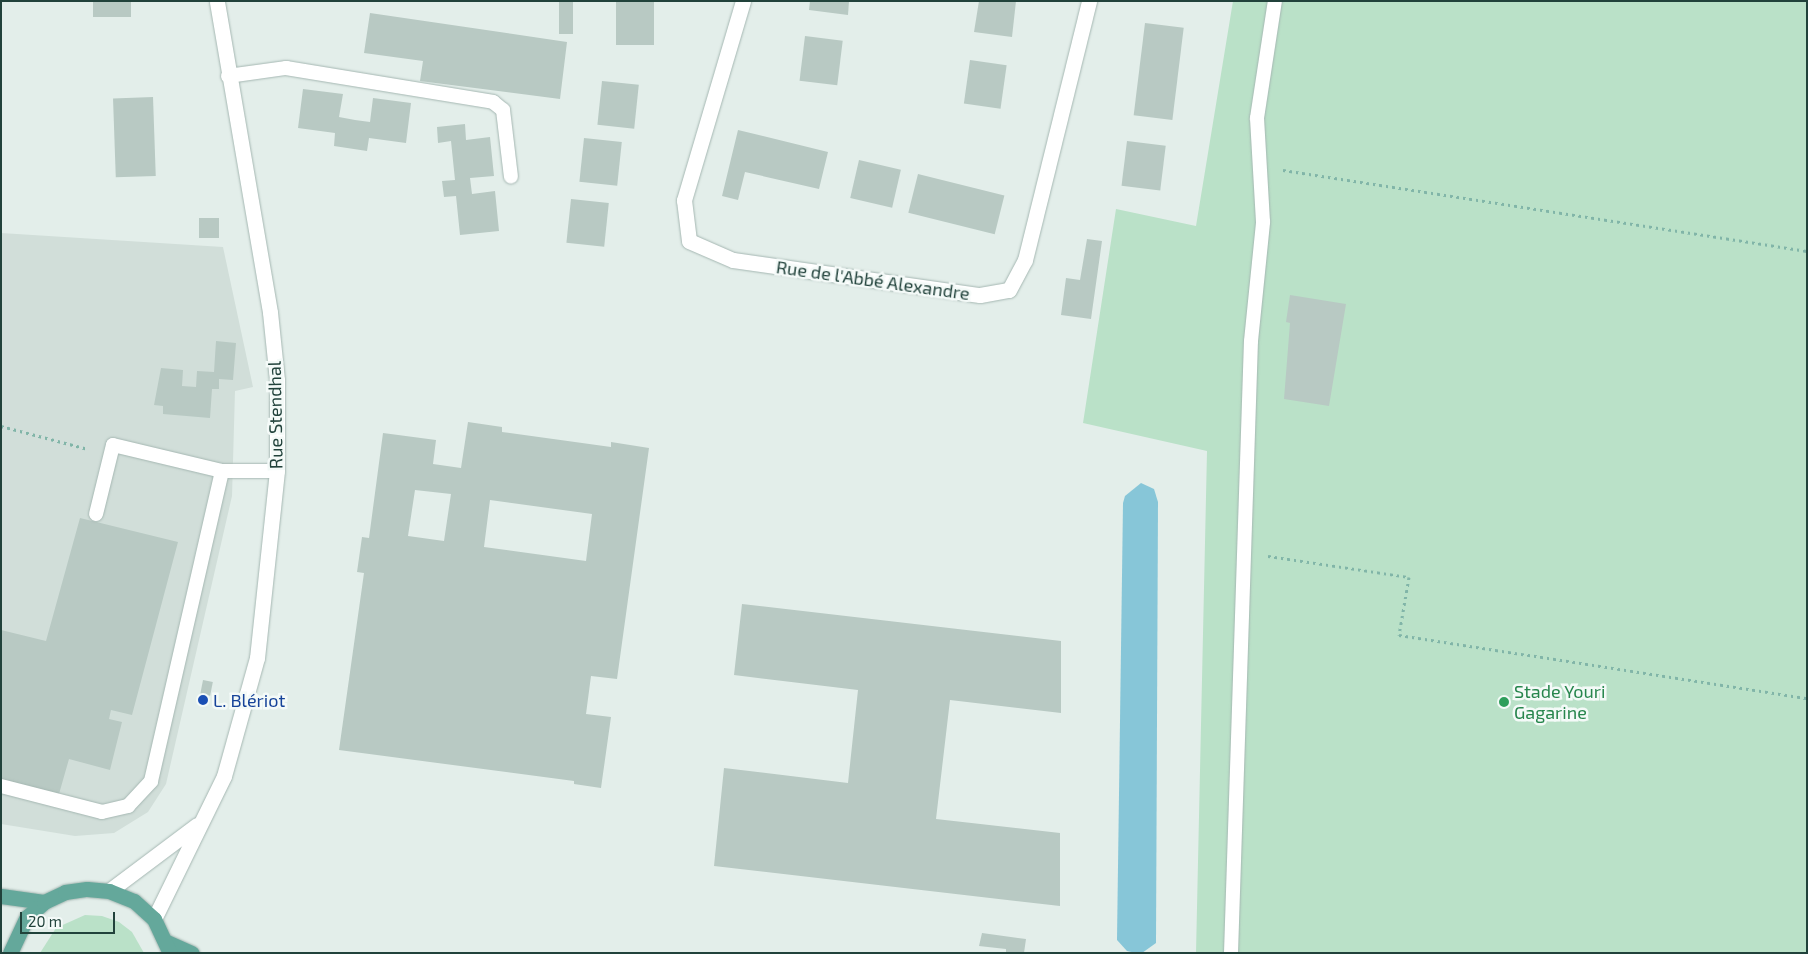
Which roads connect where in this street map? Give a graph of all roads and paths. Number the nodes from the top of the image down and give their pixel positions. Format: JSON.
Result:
{"nodes":[{"id":1,"x":217,"y":1,"type":"edge"},
{"id":2,"x":744,"y":1,"type":"edge"},
{"id":3,"x":1088,"y":1,"type":"edge"},
{"id":4,"x":1275,"y":1,"type":"edge"},
{"id":5,"x":228,"y":76,"type":"junction"},
{"id":6,"x":1257,"y":166,"type":"junction"},
{"id":7,"x":510,"y":178,"type":"dead end"},
{"id":8,"x":1807,"y":251,"type":"edge"},
{"id":9,"x":1,"y":426,"type":"edge"},
{"id":10,"x":109,"y":455,"type":"junction"},
{"id":11,"x":222,"y":471,"type":"junction"},
{"id":12,"x":277,"y":471,"type":"junction"},
{"id":13,"x":96,"y":514,"type":"dead end"},
{"id":14,"x":1245,"y":553,"type":"junction"},
{"id":15,"x":1807,"y":698,"type":"edge"},
{"id":16,"x":1,"y":786,"type":"edge"},
{"id":17,"x":200,"y":823,"type":"junction"},
{"id":18,"x":109,"y":891,"type":"junction"},
{"id":19,"x":1,"y":896,"type":"edge"},
{"id":20,"x":44,"y":902,"type":"junction"},
{"id":21,"x":154,"y":919,"type":"junction"},
{"id":22,"x":1,"y":946,"type":"edge"},
{"id":23,"x":169,"y":947,"type":"edge"},
{"id":24,"x":5,"y":953,"type":"edge"},
{"id":25,"x":10,"y":953,"type":"edge"},
{"id":26,"x":192,"y":953,"type":"edge"},
{"id":27,"x":1231,"y":953,"type":"edge"}],
"edges":[{"from":1,"to":5,"type":"street","name":"Rue Stendhal"},
{"from":2,"to":3,"type":"street","name":"Rue de l'Abbé Alexandre"},
{"from":4,"to":6,"type":"lane"},
{"from":5,"to":7,"type":"lane"},
{"from":5,"to":12,"type":"street","name":"Rue Stendhal"},
{"from":6,"to":8,"type":"path"},
{"from":6,"to":14,"type":"lane"},
{"from":9,"to":10,"type":"path"},
{"from":10,"to":11,"type":"lane"},
{"from":10,"to":13,"type":"lane"},
{"from":11,"to":12,"type":"lane"},
{"from":11,"to":16,"type":"lane"},
{"from":12,"to":17,"type":"street","name":"Rue Stendhal"},
{"from":14,"to":15,"type":"path"},
{"from":14,"to":27,"type":"lane"},
{"from":17,"to":18,"type":"street","name":"Rue Stendhal"},
{"from":17,"to":21,"type":"street","name":"Rue Stendhal"},
{"from":18,"to":20,"type":"main road"},
{"from":18,"to":21,"type":"main road"},
{"from":19,"to":20,"type":"main road"},
{"from":20,"to":25,"type":"main road"},
{"from":21,"to":23,"type":"main road"},
{"from":22,"to":24,"type":"main road"},
{"from":23,"to":26,"type":"main road"}]}
